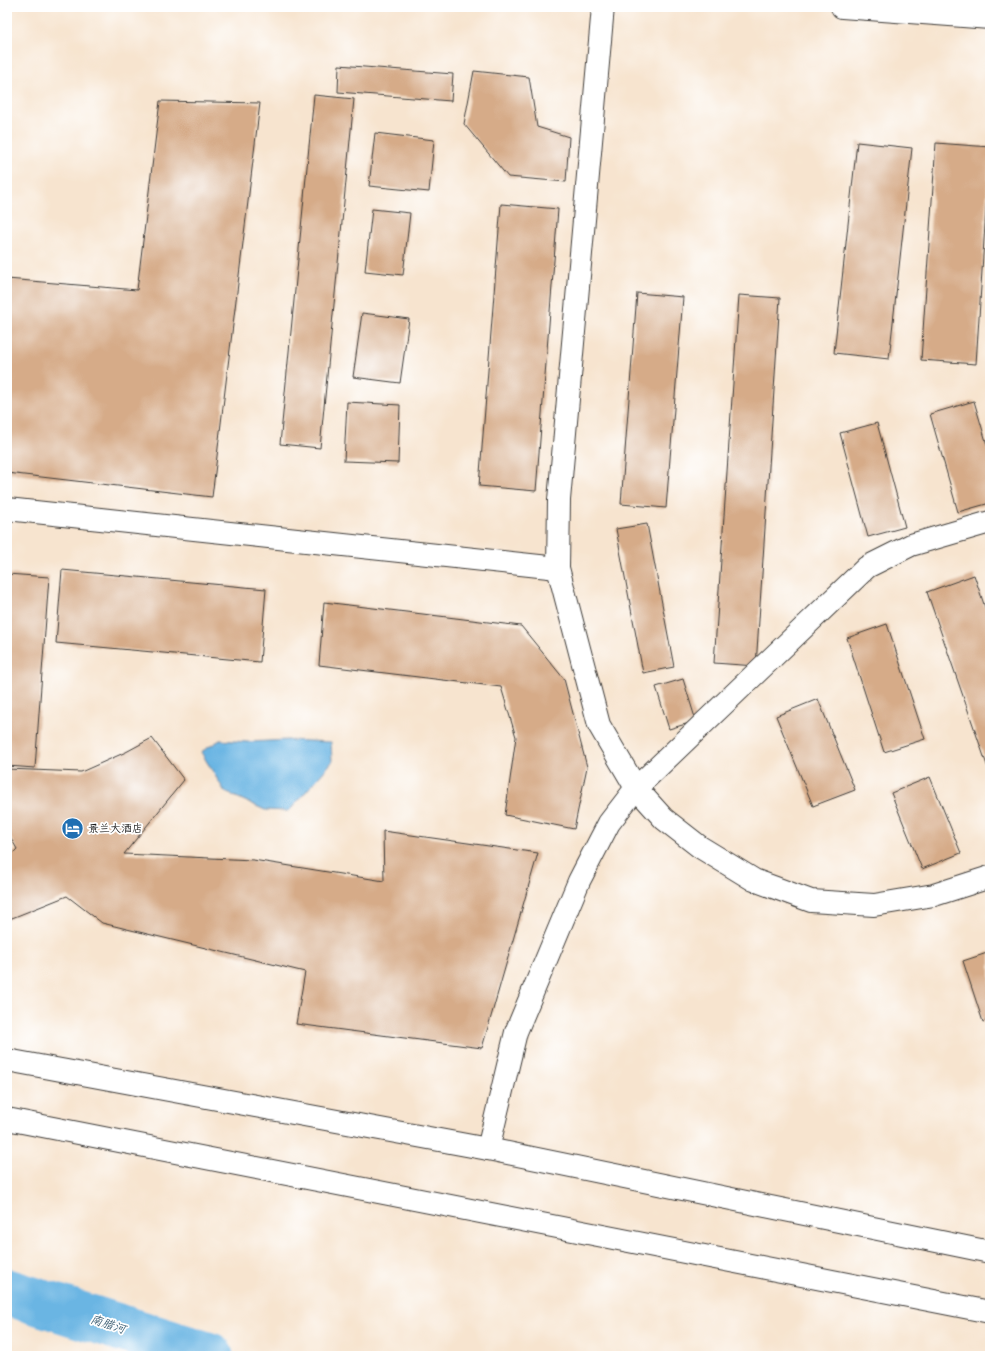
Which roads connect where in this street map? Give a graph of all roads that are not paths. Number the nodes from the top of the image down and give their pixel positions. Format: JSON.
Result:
{"nodes":[{"id":1,"x":603,"y":7,"type":"edge"},
{"id":2,"x":842,"y":7,"type":"edge"},
{"id":3,"x":990,"y":18,"type":"edge"},
{"id":4,"x":7,"y":509,"type":"edge"},
{"id":5,"x":990,"y":522,"type":"edge"},
{"id":6,"x":558,"y":568,"type":"junction"},
{"id":7,"x":636,"y":788,"type":"junction"},
{"id":8,"x":990,"y":877,"type":"edge"},
{"id":9,"x":7,"y":1060,"type":"edge"},
{"id":10,"x":7,"y":1119,"type":"edge"},
{"id":11,"x":488,"y":1149,"type":"junction"},
{"id":12,"x":990,"y":1252,"type":"edge"},
{"id":13,"x":990,"y":1312,"type":"edge"}],
"edges":[{"from":1,"to":6,"type":"main road"},
{"from":2,"to":3,"type":"main road"},
{"from":4,"to":6,"type":"main road"},
{"from":5,"to":7,"type":"main road"},
{"from":6,"to":7,"type":"main road"},
{"from":7,"to":8,"type":"main road"},
{"from":7,"to":11,"type":"main road"},
{"from":9,"to":11,"type":"main road"},
{"from":10,"to":13,"type":"main road"},
{"from":11,"to":12,"type":"main road"}]}
